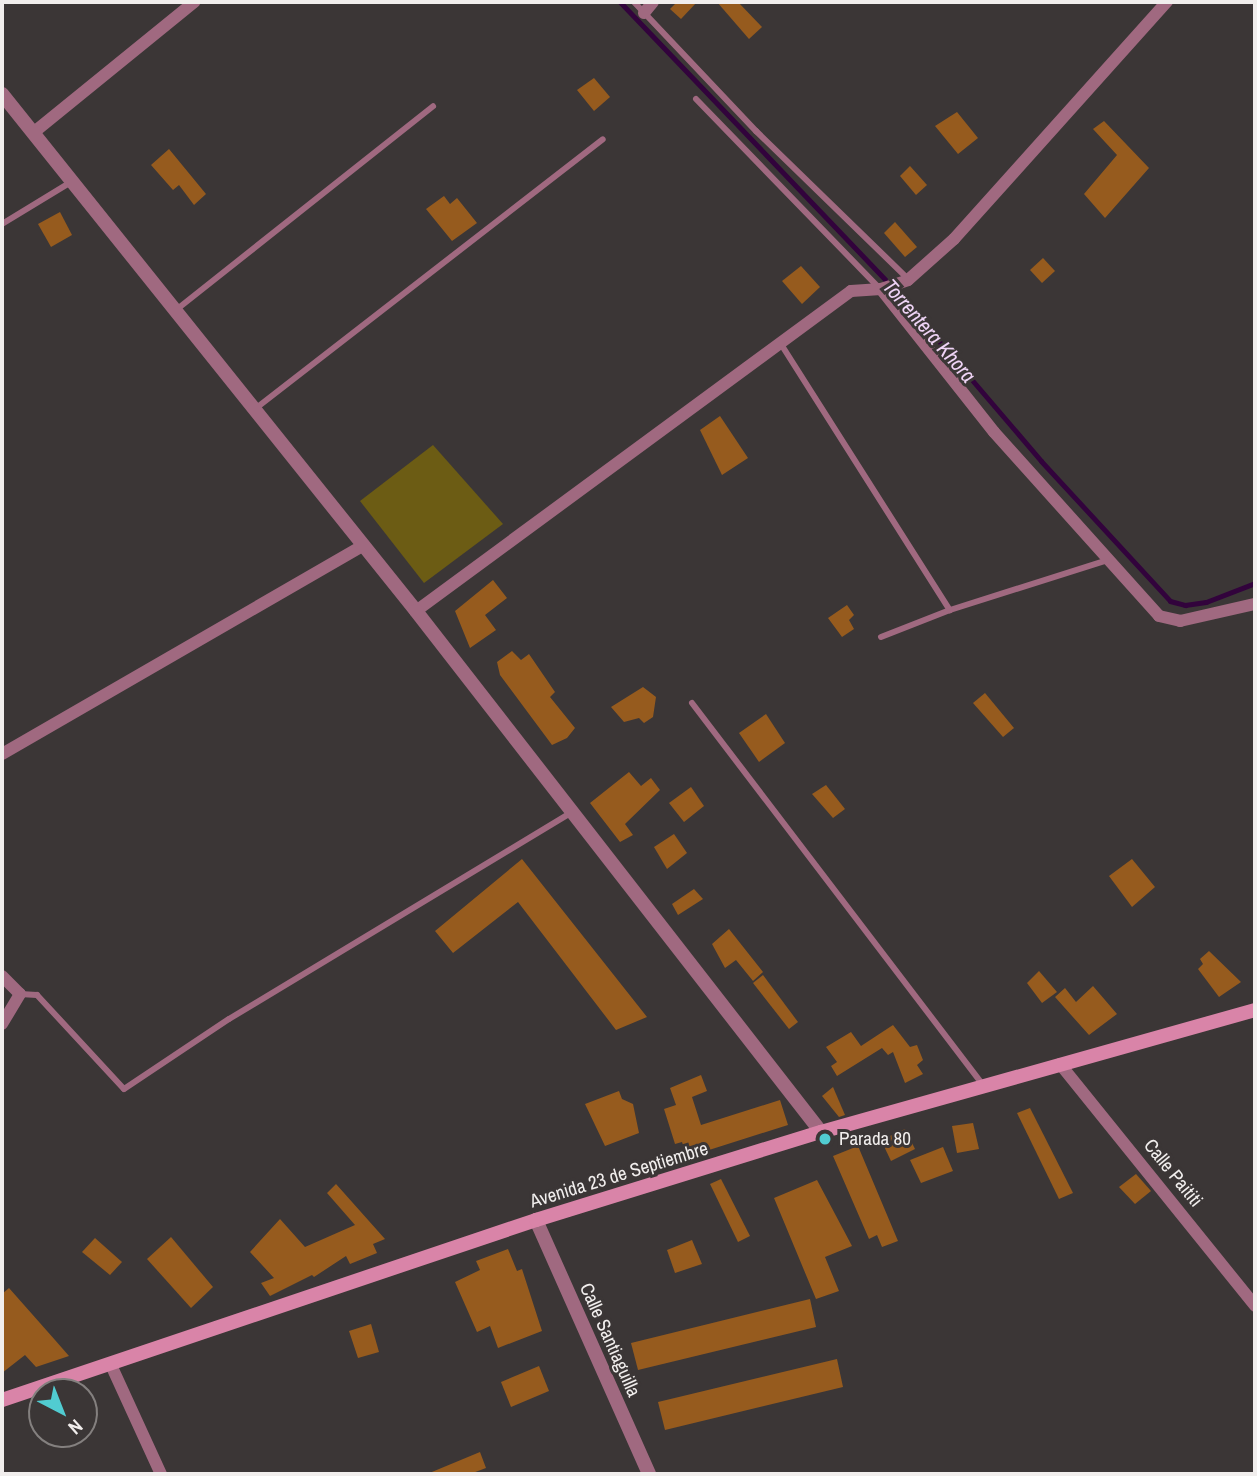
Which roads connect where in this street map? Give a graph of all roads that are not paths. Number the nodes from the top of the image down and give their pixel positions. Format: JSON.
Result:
{"nodes":[{"id":1,"x":194,"y":2,"type":"edge"},
{"id":2,"x":634,"y":2,"type":"edge"},
{"id":3,"x":653,"y":2,"type":"edge"},
{"id":4,"x":1167,"y":2,"type":"edge"},
{"id":5,"x":644,"y":13,"type":"junction"},
{"id":6,"x":2,"y":93,"type":"edge"},
{"id":7,"x":696,"y":99,"type":"dead end"},
{"id":8,"x":433,"y":106,"type":"dead end"},
{"id":9,"x":33,"y":132,"type":"junction"},
{"id":10,"x":603,"y":139,"type":"dead end"},
{"id":11,"x":72,"y":181,"type":"junction"},
{"id":12,"x":2,"y":224,"type":"edge"},
{"id":13,"x":908,"y":280,"type":"junction"},
{"id":14,"x":881,"y":289,"type":"junction"},
{"id":15,"x":176,"y":310,"type":"junction"},
{"id":16,"x":779,"y":341,"type":"junction"},
{"id":17,"x":255,"y":409,"type":"junction"},
{"id":18,"x":364,"y":545,"type":"junction"},
{"id":19,"x":1108,"y":560,"type":"junction"},
{"id":20,"x":1255,"y":604,"type":"edge"},
{"id":21,"x":950,"y":610,"type":"junction"},
{"id":22,"x":416,"y":611,"type":"junction"},
{"id":23,"x":881,"y":636,"type":"dead end"},
{"id":24,"x":692,"y":703,"type":"dead end"},
{"id":25,"x":2,"y":754,"type":"edge"},
{"id":26,"x":574,"y":811,"type":"junction"},
{"id":27,"x":2,"y":976,"type":"edge"},
{"id":28,"x":20,"y":994,"type":"junction"},
{"id":29,"x":1255,"y":1010,"type":"edge"},
{"id":30,"x":2,"y":1024,"type":"edge"},
{"id":31,"x":1060,"y":1065,"type":"junction"},
{"id":32,"x":984,"y":1086,"type":"junction"},
{"id":33,"x":821,"y":1132,"type":"junction"},
{"id":34,"x":536,"y":1220,"type":"junction"},
{"id":35,"x":1255,"y":1306,"type":"edge"},
{"id":36,"x":111,"y":1365,"type":"junction"},
{"id":37,"x":2,"y":1399,"type":"edge"},
{"id":38,"x":161,"y":1474,"type":"edge"},
{"id":39,"x":649,"y":1474,"type":"edge"}],
"edges":[{"from":1,"to":9,"type":"street"},
{"from":2,"to":5,"type":"lane"},
{"from":3,"to":5,"type":"street"},
{"from":4,"to":13,"type":"street"},
{"from":5,"to":13,"type":"lane"},
{"from":6,"to":9,"type":"street"},
{"from":7,"to":14,"type":"lane"},
{"from":8,"to":15,"type":"lane"},
{"from":9,"to":11,"type":"street"},
{"from":10,"to":17,"type":"lane"},
{"from":11,"to":12,"type":"lane"},
{"from":11,"to":15,"type":"street"},
{"from":13,"to":14,"type":"street"},
{"from":14,"to":16,"type":"street"},
{"from":14,"to":19,"type":"street"},
{"from":15,"to":17,"type":"street"},
{"from":16,"to":21,"type":"lane"},
{"from":16,"to":22,"type":"street"},
{"from":17,"to":18,"type":"street"},
{"from":18,"to":22,"type":"street"},
{"from":18,"to":25,"type":"street"},
{"from":19,"to":20,"type":"street"},
{"from":19,"to":21,"type":"lane"},
{"from":21,"to":23,"type":"lane"},
{"from":22,"to":26,"type":"street"},
{"from":24,"to":32,"type":"lane"},
{"from":26,"to":28,"type":"lane"},
{"from":26,"to":33,"type":"street"},
{"from":27,"to":28,"type":"street"},
{"from":28,"to":30,"type":"street"},
{"from":29,"to":31,"type":"main road","name":"Avenida 23 de Septiembre"},
{"from":31,"to":32,"type":"main road","name":"Avenida 23 de Septiembre"},
{"from":31,"to":35,"type":"street","name":"Calle Paititi"},
{"from":32,"to":33,"type":"main road","name":"Avenida 23 de Septiembre"},
{"from":33,"to":34,"type":"main road","name":"Avenida 23 de Septiembre"},
{"from":34,"to":36,"type":"main road","name":"Avenida 23 de Septiembre"},
{"from":34,"to":39,"type":"street","name":"Calle Santiaguilla"},
{"from":36,"to":37,"type":"main road","name":"Avenida 23 de Septiembre"},
{"from":36,"to":38,"type":"street"}]}
